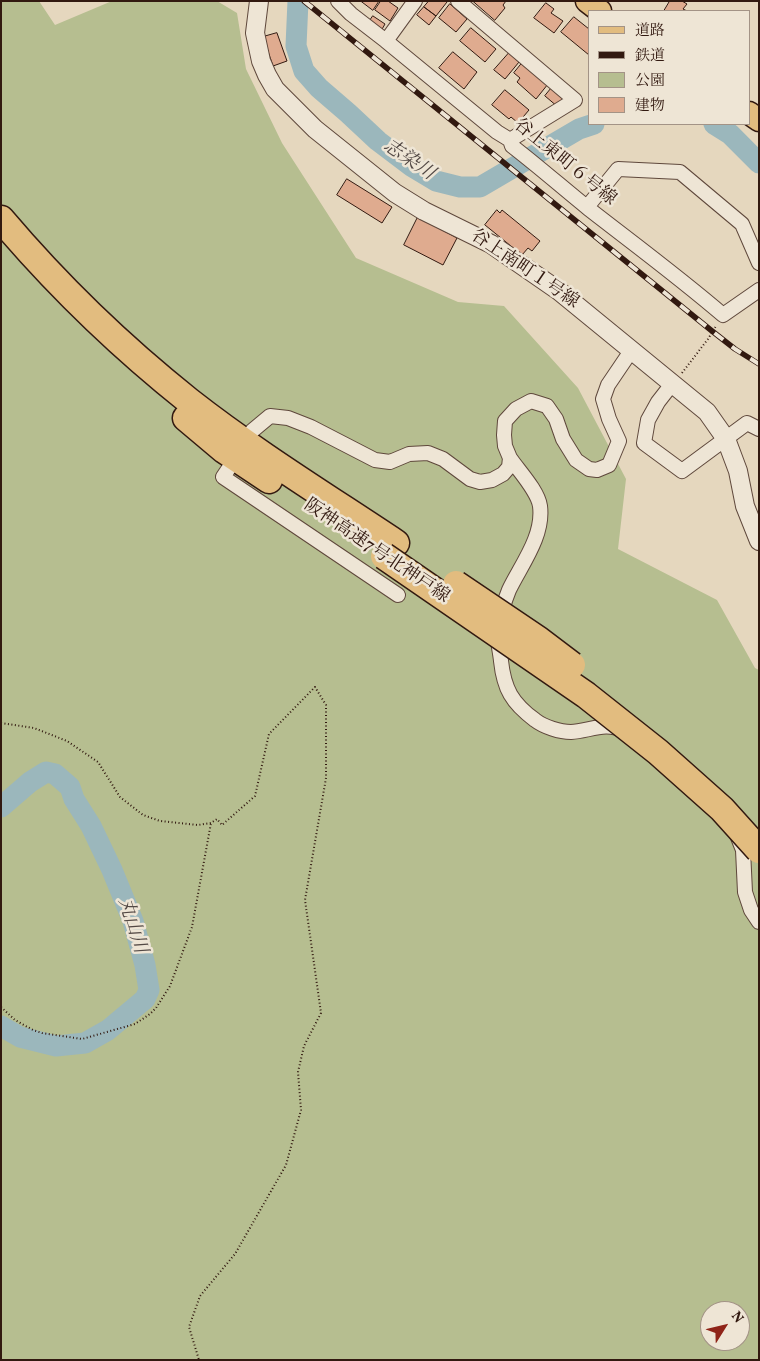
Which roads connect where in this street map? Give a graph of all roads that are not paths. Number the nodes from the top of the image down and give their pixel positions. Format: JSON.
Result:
{"nodes":[{"id":1,"x":259,"y":1,"type":"edge"},
{"id":2,"x":338,"y":1,"type":"edge"},
{"id":3,"x":415,"y":1,"type":"edge"},
{"id":4,"x":458,"y":1,"type":"edge"},
{"id":5,"x":587,"y":1,"type":"edge"},
{"id":6,"x":599,"y":10,"type":"edge"},
{"id":7,"x":386,"y":41,"type":"junction"},
{"id":8,"x":510,"y":140,"type":"junction"},
{"id":9,"x":587,"y":207,"type":"junction"},
{"id":10,"x":1,"y":219,"type":"edge"},
{"id":11,"x":1,"y":246,"type":"edge"},
{"id":12,"x":759,"y":263,"type":"edge"},
{"id":13,"x":759,"y":290,"type":"edge"},
{"id":14,"x":631,"y":351,"type":"junction"},
{"id":15,"x":676,"y":380,"type":"junction"},
{"id":16,"x":759,"y":429,"type":"edge"},
{"id":17,"x":252,"y":431,"type":"dead end"},
{"id":18,"x":726,"y":439,"type":"junction"},
{"id":19,"x":510,"y":458,"type":"junction"},
{"id":20,"x":229,"y":468,"type":"dead end"},
{"id":21,"x":759,"y":541,"type":"edge"},
{"id":22,"x":390,"y":550,"type":"junction"},
{"id":23,"x":398,"y":595,"type":"dead end"},
{"id":24,"x":672,"y":764,"type":"junction"},
{"id":25,"x":759,"y":822,"type":"edge"},
{"id":26,"x":759,"y":850,"type":"edge"},
{"id":27,"x":759,"y":922,"type":"edge"}],
"edges":[{"from":1,"to":14,"type":"street","name":"谷上南町１号線"},
{"from":2,"to":7,"type":"street","name":"谷上東町６号線"},
{"from":3,"to":7,"type":"street"},
{"from":4,"to":8,"type":"street"},
{"from":5,"to":6,"type":"main road"},
{"from":7,"to":8,"type":"street","name":"谷上東町６号線"},
{"from":8,"to":9,"type":"street","name":"谷上東町６号線"},
{"from":9,"to":12,"type":"street"},
{"from":9,"to":13,"type":"street","name":"谷上東町６号線"},
{"from":10,"to":22,"type":"highway","name":"阪神高速7号北神戸線"},
{"from":11,"to":22,"type":"highway","name":"阪神高速7号北神戸線"},
{"from":14,"to":15,"type":"street","name":"谷上南町１号線"},
{"from":14,"to":19,"type":"street"},
{"from":15,"to":18,"type":"street","name":"谷上南町１号線"},
{"from":15,"to":18,"type":"street"},
{"from":16,"to":18,"type":"street"},
{"from":17,"to":19,"type":"street"},
{"from":18,"to":21,"type":"street","name":"谷上南町１号線"},
{"from":19,"to":24,"type":"street"},
{"from":20,"to":23,"type":"street"},
{"from":22,"to":24,"type":"highway","name":"阪神高速7号北神戸線","bridge":true},
{"from":22,"to":25,"type":"highway","name":"阪神高速7号北神戸線","bridge":true},
{"from":24,"to":26,"type":"highway","name":"阪神高速7号北神戸線","bridge":true},
{"from":24,"to":27,"type":"street"}]}
